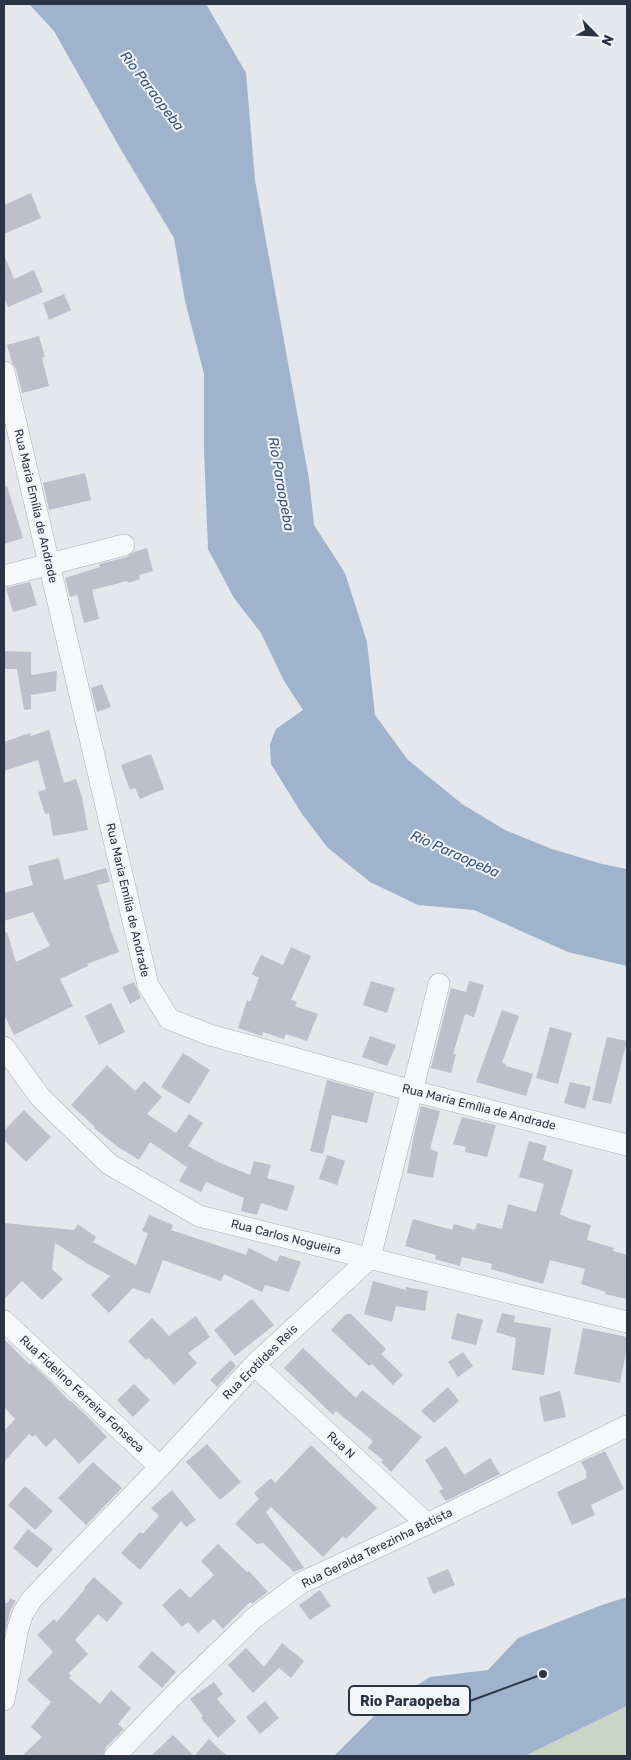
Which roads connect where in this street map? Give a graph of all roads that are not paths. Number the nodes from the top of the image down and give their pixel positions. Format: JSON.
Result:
{"nodes":[{"id":1,"x":4,"y":372,"type":"edge"},
{"id":2,"x":124,"y":545,"type":"dead end"},
{"id":3,"x":50,"y":565,"type":"junction"},
{"id":4,"x":4,"y":576,"type":"edge"},
{"id":5,"x":439,"y":984,"type":"dead end"},
{"id":6,"x":4,"y":1052,"type":"edge"},
{"id":7,"x":413,"y":1091,"type":"junction"},
{"id":8,"x":627,"y":1145,"type":"edge"},
{"id":9,"x":370,"y":1258,"type":"junction"},
{"id":10,"x":4,"y":1321,"type":"edge"},
{"id":11,"x":627,"y":1322,"type":"edge"},
{"id":12,"x":254,"y":1365,"type":"junction"},
{"id":13,"x":627,"y":1426,"type":"edge"},
{"id":14,"x":160,"y":1467,"type":"junction"},
{"id":15,"x":427,"y":1524,"type":"junction"},
{"id":16,"x":4,"y":1700,"type":"edge"},
{"id":17,"x":115,"y":1756,"type":"edge"}],
"edges":[{"from":1,"to":3,"type":"street","name":"Rua Maria Emília de Andrade"},
{"from":2,"to":3,"type":"street"},
{"from":3,"to":4,"type":"street"},
{"from":3,"to":7,"type":"street","name":"Rua Maria Emília de Andrade"},
{"from":5,"to":7,"type":"street"},
{"from":6,"to":9,"type":"street","name":"Rua Carlos Nogueira"},
{"from":7,"to":8,"type":"street","name":"Rua Maria Emília de Andrade"},
{"from":7,"to":9,"type":"street"},
{"from":9,"to":11,"type":"street","name":"Rua Carlos Nogueira"},
{"from":9,"to":12,"type":"street","name":"Rua Erotildes Reis"},
{"from":10,"to":14,"type":"street","name":"Rua Fidelino Ferreira Fonseca"},
{"from":12,"to":14,"type":"street","name":"Rua Erotildes Reis"},
{"from":12,"to":15,"type":"street","name":"Rua N"},
{"from":13,"to":15,"type":"street","name":"Rua Geralda Terezinha Batista"},
{"from":14,"to":16,"type":"street","name":"Rua Erotildes Reis"},
{"from":15,"to":17,"type":"street","name":"Rua Geralda Terezinha Batista"}]}
